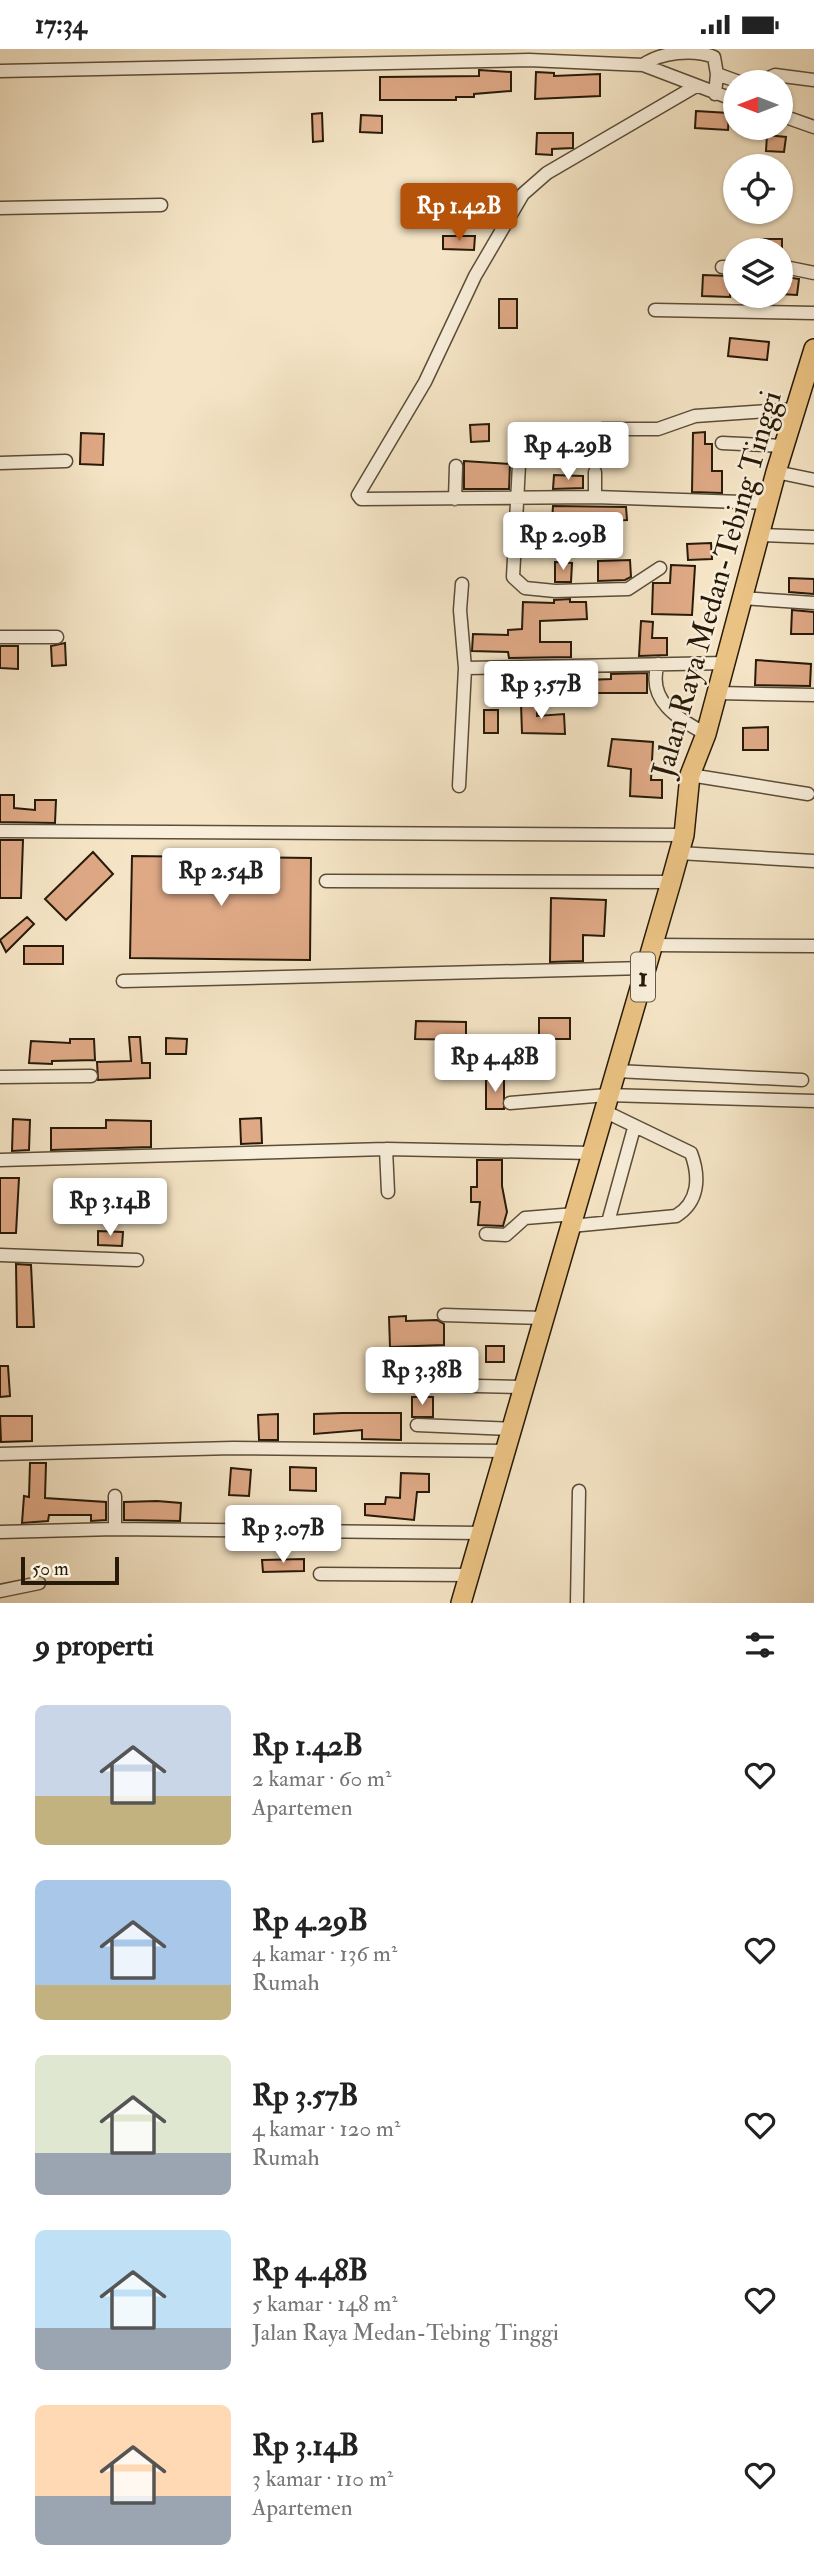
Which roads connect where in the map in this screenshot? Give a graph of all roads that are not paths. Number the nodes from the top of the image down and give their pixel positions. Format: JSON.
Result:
{"nodes":[{"id":1,"x":643,"y":65,"type":"junction"},
{"id":2,"x":0,"y":71,"type":"edge"},
{"id":3,"x":793,"y":77,"type":"edge"},
{"id":4,"x":814,"y":80,"type":"edge"},
{"id":5,"x":723,"y":84,"type":"edge"},
{"id":6,"x":716,"y":85,"type":"junction"},
{"id":7,"x":696,"y":86,"type":"junction"},
{"id":8,"x":723,"y":91,"type":"edge"},
{"id":9,"x":793,"y":120,"type":"edge"},
{"id":10,"x":814,"y":127,"type":"edge"},
{"id":11,"x":161,"y":205,"type":"dead end"},
{"id":12,"x":0,"y":208,"type":"edge"},
{"id":13,"x":793,"y":269,"type":"edge"},
{"id":14,"x":814,"y":273,"type":"edge"},
{"id":15,"x":654,"y":310,"type":"dead end"},
{"id":16,"x":814,"y":313,"type":"edge"},
{"id":17,"x":814,"y":349,"type":"edge"},
{"id":18,"x":797,"y":409,"type":"junction"},
{"id":19,"x":722,"y":443,"type":"dead end"},
{"id":20,"x":596,"y":445,"type":"dead end"},
{"id":21,"x":784,"y":446,"type":"junction"},
{"id":22,"x":66,"y":461,"type":"dead end"},
{"id":23,"x":0,"y":463,"type":"edge"},
{"id":24,"x":519,"y":465,"type":"dead end"},
{"id":25,"x":456,"y":466,"type":"dead end"},
{"id":26,"x":596,"y":472,"type":"dead end"},
{"id":27,"x":776,"y":472,"type":"junction"},
{"id":28,"x":814,"y":480,"type":"edge"},
{"id":29,"x":518,"y":497,"type":"junction"},
{"id":30,"x":595,"y":497,"type":"junction"},
{"id":31,"x":455,"y":499,"type":"junction"},
{"id":32,"x":768,"y":503,"type":"junction"},
{"id":33,"x":760,"y":535,"type":"junction"},
{"id":34,"x":814,"y":537,"type":"edge"},
{"id":35,"x":660,"y":568,"type":"dead end"},
{"id":36,"x":462,"y":584,"type":"dead end"},
{"id":37,"x":741,"y":598,"type":"junction"},
{"id":38,"x":814,"y":603,"type":"edge"},
{"id":39,"x":0,"y":637,"type":"edge"},
{"id":40,"x":57,"y":637,"type":"dead end"},
{"id":41,"x":659,"y":663,"type":"junction"},
{"id":42,"x":725,"y":663,"type":"junction"},
{"id":43,"x":465,"y":668,"type":"junction"},
{"id":44,"x":718,"y":693,"type":"junction"},
{"id":45,"x":814,"y":695,"type":"edge"},
{"id":46,"x":706,"y":734,"type":"junction"},
{"id":47,"x":690,"y":775,"type":"junction"},
{"id":48,"x":459,"y":786,"type":"dead end"},
{"id":49,"x":807,"y":795,"type":"dead end"},
{"id":50,"x":0,"y":831,"type":"edge"},
{"id":51,"x":682,"y":844,"type":"junction"},
{"id":52,"x":814,"y":861,"type":"edge"},
{"id":53,"x":327,"y":880,"type":"dead end"},
{"id":54,"x":671,"y":882,"type":"junction"},
{"id":55,"x":653,"y":945,"type":"junction"},
{"id":56,"x":814,"y":947,"type":"edge"},
{"id":57,"x":645,"y":968,"type":"junction"},
{"id":58,"x":123,"y":981,"type":"dead end"},
{"id":59,"x":616,"y":1071,"type":"junction"},
{"id":60,"x":91,"y":1076,"type":"dead end"},
{"id":61,"x":0,"y":1077,"type":"edge"},
{"id":62,"x":802,"y":1080,"type":"dead end"},
{"id":63,"x":814,"y":1101,"type":"edge"},
{"id":64,"x":510,"y":1103,"type":"dead end"},
{"id":65,"x":606,"y":1103,"type":"junction"},
{"id":66,"x":634,"y":1128,"type":"junction"},
{"id":67,"x":386,"y":1149,"type":"junction"},
{"id":68,"x":592,"y":1153,"type":"junction"},
{"id":69,"x":0,"y":1160,"type":"edge"},
{"id":70,"x":388,"y":1192,"type":"dead end"},
{"id":71,"x":573,"y":1220,"type":"junction"},
{"id":72,"x":608,"y":1222,"type":"junction"},
{"id":73,"x":486,"y":1234,"type":"dead end"},
{"id":74,"x":0,"y":1255,"type":"edge"},
{"id":75,"x":137,"y":1260,"type":"dead end"},
{"id":76,"x":444,"y":1315,"type":"dead end"},
{"id":77,"x":544,"y":1318,"type":"junction"},
{"id":78,"x":388,"y":1384,"type":"dead end"},
{"id":79,"x":525,"y":1387,"type":"junction"},
{"id":80,"x":417,"y":1425,"type":"dead end"},
{"id":81,"x":513,"y":1429,"type":"junction"},
{"id":82,"x":506,"y":1451,"type":"junction"},
{"id":83,"x":0,"y":1454,"type":"edge"},
{"id":84,"x":579,"y":1491,"type":"dead end"},
{"id":85,"x":116,"y":1496,"type":"dead end"},
{"id":86,"x":115,"y":1529,"type":"junction"},
{"id":87,"x":0,"y":1532,"type":"edge"},
{"id":88,"x":482,"y":1533,"type":"junction"},
{"id":89,"x":320,"y":1574,"type":"dead end"},
{"id":90,"x":470,"y":1574,"type":"junction"},
{"id":91,"x":39,"y":1583,"type":"dead end"},
{"id":92,"x":0,"y":1591,"type":"edge"},
{"id":93,"x":461,"y":1603,"type":"edge"},
{"id":94,"x":577,"y":1603,"type":"edge"}],
"edges":[{"from":1,"to":2,"type":"street"},
{"from":1,"to":6,"type":"street"},
{"from":1,"to":7,"type":"street"},
{"from":3,"to":4,"type":"street"},
{"from":5,"to":6,"type":"street"},
{"from":6,"to":7,"type":"street"},
{"from":6,"to":8,"type":"street"},
{"from":7,"to":31,"type":"street"},
{"from":9,"to":10,"type":"street"},
{"from":11,"to":12,"type":"street"},
{"from":13,"to":14,"type":"street"},
{"from":15,"to":16,"type":"street"},
{"from":17,"to":18,"type":"highway","name":"Jalan Raya Medan-Tebing Tinggi","number":"1"},
{"from":18,"to":20,"type":"street"},
{"from":18,"to":21,"type":"highway","name":"Jalan Raya Medan-Tebing Tinggi","number":"1"},
{"from":19,"to":21,"type":"street"},
{"from":21,"to":27,"type":"highway","name":"Jalan Raya Medan-Tebing Tinggi","number":"1"},
{"from":22,"to":23,"type":"street"},
{"from":24,"to":29,"type":"street"},
{"from":25,"to":31,"type":"street"},
{"from":26,"to":30,"type":"street"},
{"from":27,"to":28,"type":"street"},
{"from":27,"to":32,"type":"highway","name":"Jalan Raya Medan-Tebing Tinggi","number":"1"},
{"from":29,"to":30,"type":"street"},
{"from":29,"to":31,"type":"street"},
{"from":29,"to":35,"type":"street"},
{"from":30,"to":32,"type":"street"},
{"from":32,"to":33,"type":"highway","name":"Jalan Raya Medan-Tebing Tinggi","number":"1"},
{"from":33,"to":34,"type":"street"},
{"from":33,"to":37,"type":"highway","name":"Jalan Raya Medan-Tebing Tinggi","number":"1"},
{"from":36,"to":43,"type":"street"},
{"from":37,"to":38,"type":"street"},
{"from":37,"to":42,"type":"highway","name":"Jalan Raya Medan-Tebing Tinggi","number":"1"},
{"from":39,"to":40,"type":"street"},
{"from":41,"to":42,"type":"street"},
{"from":41,"to":43,"type":"street"},
{"from":41,"to":46,"type":"street"},
{"from":42,"to":44,"type":"highway","name":"Jalan Raya Medan-Tebing Tinggi","number":"1"},
{"from":43,"to":48,"type":"street"},
{"from":44,"to":45,"type":"street"},
{"from":44,"to":46,"type":"highway","name":"Jalan Raya Medan-Tebing Tinggi","number":"1"},
{"from":46,"to":47,"type":"highway","name":"Jalan Raya Medan-Tebing Tinggi","number":"1"},
{"from":47,"to":49,"type":"street"},
{"from":47,"to":51,"type":"highway","name":"Jalan Raya Medan-Tebing Tinggi","number":"1"},
{"from":50,"to":51,"type":"street"},
{"from":51,"to":52,"type":"street"},
{"from":51,"to":54,"type":"highway","name":"Jalan Raya Medan-Tebing Tinggi","number":"1"},
{"from":53,"to":54,"type":"street"},
{"from":54,"to":55,"type":"highway","name":"Jalan Raya Medan-Tebing Tinggi","number":"1"},
{"from":55,"to":56,"type":"street"},
{"from":55,"to":57,"type":"highway","name":"Jalan Raya Medan-Tebing Tinggi","number":"1"},
{"from":57,"to":58,"type":"street"},
{"from":57,"to":59,"type":"highway","name":"Jalan Raya Medan-Tebing Tinggi","number":"1"},
{"from":59,"to":62,"type":"street"},
{"from":59,"to":65,"type":"highway","name":"Jalan Raya Medan-Tebing Tinggi","number":"1"},
{"from":60,"to":61,"type":"street"},
{"from":63,"to":65,"type":"street"},
{"from":64,"to":65,"type":"street"},
{"from":65,"to":66,"type":"street"},
{"from":65,"to":68,"type":"highway","name":"Jalan Raya Medan-Tebing Tinggi","number":"1"},
{"from":66,"to":72,"type":"street"},
{"from":66,"to":72,"type":"street"},
{"from":67,"to":68,"type":"street"},
{"from":67,"to":69,"type":"street"},
{"from":67,"to":70,"type":"street"},
{"from":68,"to":71,"type":"highway","name":"Jalan Raya Medan-Tebing Tinggi","number":"1"},
{"from":71,"to":72,"type":"street"},
{"from":71,"to":73,"type":"street"},
{"from":71,"to":77,"type":"highway","name":"Jalan Raya Medan-Tebing Tinggi","number":"1"},
{"from":74,"to":75,"type":"street"},
{"from":76,"to":77,"type":"street"},
{"from":77,"to":79,"type":"highway","name":"Jalan Raya Medan-Tebing Tinggi","number":"1"},
{"from":78,"to":79,"type":"street"},
{"from":79,"to":81,"type":"highway","name":"Jalan Raya Medan-Tebing Tinggi","number":"1"},
{"from":80,"to":81,"type":"street"},
{"from":81,"to":82,"type":"highway","name":"Jalan Raya Medan-Tebing Tinggi","number":"1"},
{"from":82,"to":83,"type":"street"},
{"from":82,"to":88,"type":"highway","name":"Jalan Raya Medan-Tebing Tinggi","number":"1"},
{"from":84,"to":94,"type":"street"},
{"from":85,"to":86,"type":"street"},
{"from":86,"to":87,"type":"street"},
{"from":86,"to":88,"type":"street"},
{"from":88,"to":90,"type":"highway","name":"Jalan Raya Medan-Tebing Tinggi","number":"1"},
{"from":89,"to":90,"type":"street"},
{"from":90,"to":93,"type":"highway","name":"Jalan Raya Medan-Tebing Tinggi","number":"1"},
{"from":91,"to":92,"type":"street"}]}
